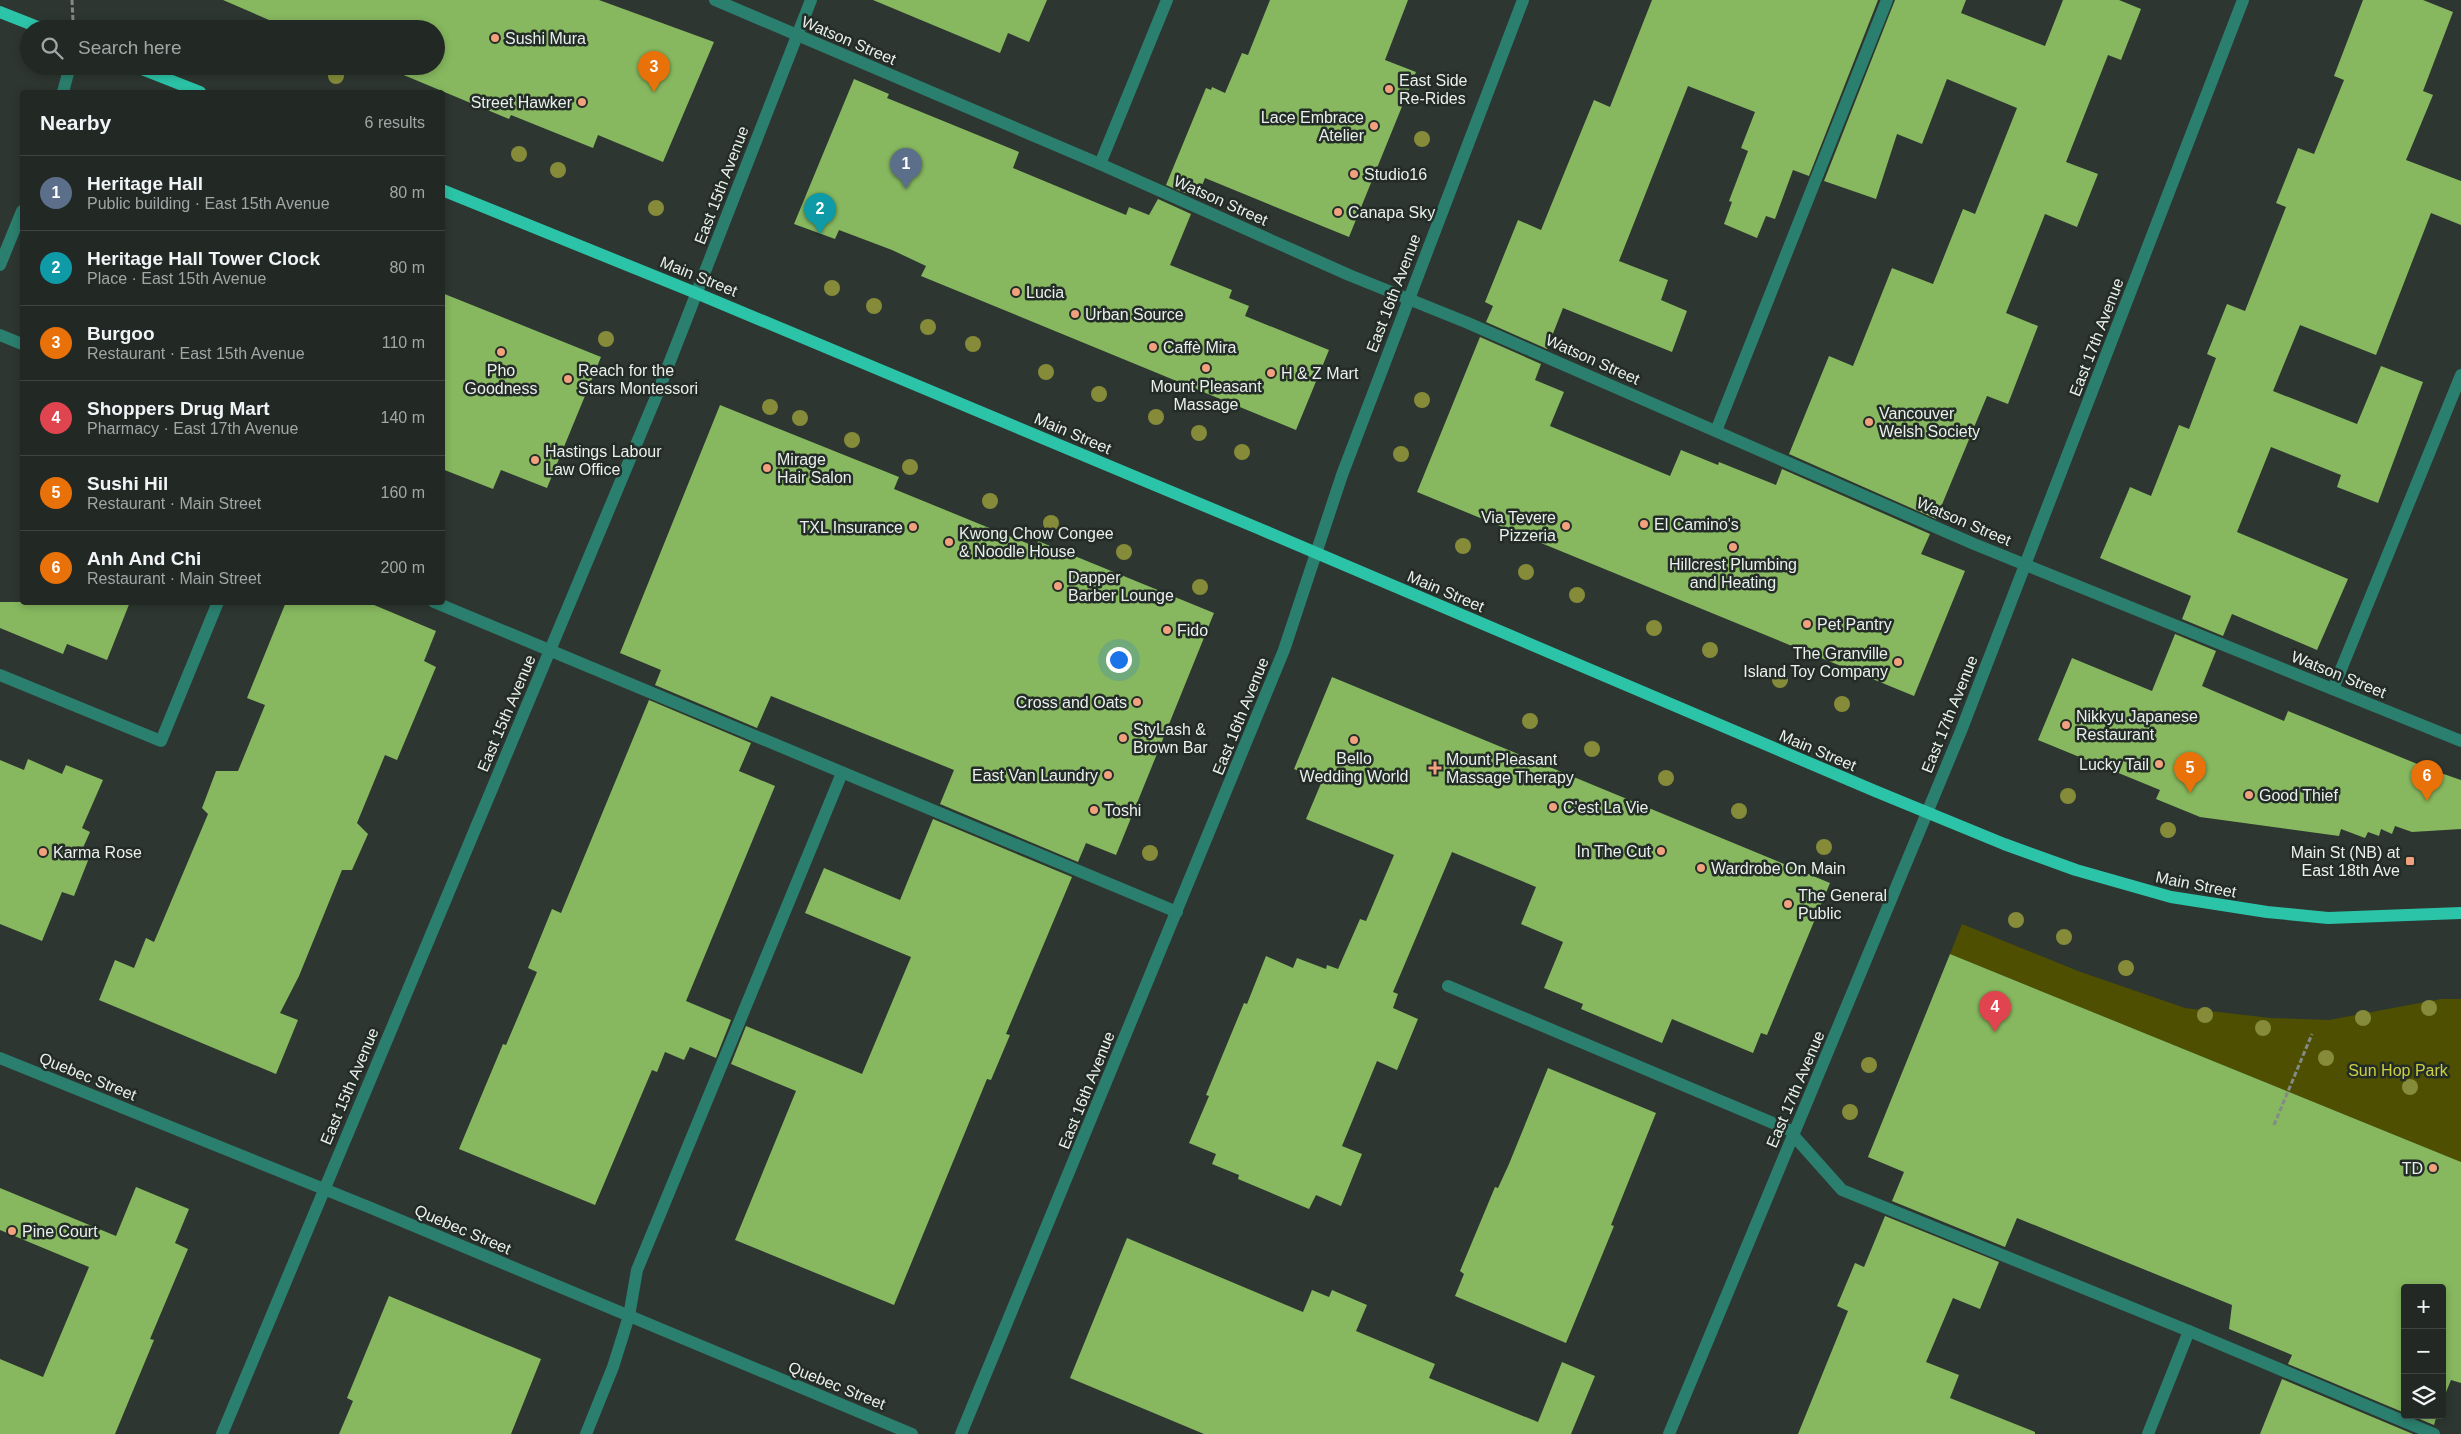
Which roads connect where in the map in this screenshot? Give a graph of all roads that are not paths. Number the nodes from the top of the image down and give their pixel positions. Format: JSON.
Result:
{"nodes":[{"id":1,"x":715,"y":0,"type":"edge"},
{"id":2,"x":811,"y":0,"type":"edge"},
{"id":3,"x":1166,"y":0,"type":"edge"},
{"id":4,"x":1523,"y":0,"type":"edge"},
{"id":5,"x":1887,"y":0,"type":"edge"},
{"id":6,"x":2243,"y":0,"type":"edge"},
{"id":7,"x":0,"y":12,"type":"edge"},
{"id":8,"x":20,"y":20,"type":"edge"},
{"id":9,"x":797,"y":35,"type":"junction"},
{"id":10,"x":68,"y":75,"type":"edge"},
{"id":11,"x":157,"y":75,"type":"edge"},
{"id":12,"x":64,"y":90,"type":"edge"},
{"id":13,"x":195,"y":90,"type":"edge"},
{"id":14,"x":1100,"y":164,"type":"junction"},
{"id":15,"x":445,"y":191,"type":"edge"},
{"id":16,"x":20,"y":216,"type":"edge"},
{"id":17,"x":0,"y":265,"type":"edge"},
{"id":18,"x":696,"y":293,"type":"junction"},
{"id":19,"x":1408,"y":299,"type":"junction"},
{"id":20,"x":0,"y":335,"type":"edge"},
{"id":21,"x":20,"y":343,"type":"edge"},
{"id":22,"x":2461,"y":375,"type":"edge"},
{"id":23,"x":1716,"y":431,"type":"junction"},
{"id":24,"x":1318,"y":553,"type":"junction"},
{"id":25,"x":2026,"y":565,"type":"junction"},
{"id":26,"x":217,"y":605,"type":"edge"},
{"id":27,"x":441,"y":605,"type":"edge"},
{"id":28,"x":550,"y":650,"type":"junction"},
{"id":29,"x":0,"y":675,"type":"edge"},
{"id":30,"x":2333,"y":689,"type":"junction"},
{"id":31,"x":2461,"y":741,"type":"edge"},
{"id":32,"x":842,"y":773,"type":"junction"},
{"id":33,"x":1927,"y":812,"type":"junction"},
{"id":34,"x":1177,"y":912,"type":"junction"},
{"id":35,"x":2461,"y":913,"type":"edge"},
{"id":36,"x":1448,"y":986,"type":"dead end"},
{"id":37,"x":0,"y":1058,"type":"edge"},
{"id":38,"x":1794,"y":1134,"type":"junction"},
{"id":39,"x":324,"y":1189,"type":"junction"},
{"id":40,"x":629,"y":1316,"type":"junction"},
{"id":41,"x":2190,"y":1331,"type":"junction"},
{"id":42,"x":222,"y":1434,"type":"edge"},
{"id":43,"x":586,"y":1434,"type":"edge"},
{"id":44,"x":912,"y":1434,"type":"edge"},
{"id":45,"x":962,"y":1434,"type":"edge"},
{"id":46,"x":1669,"y":1434,"type":"edge"},
{"id":47,"x":2148,"y":1434,"type":"edge"},
{"id":48,"x":2434,"y":1434,"type":"edge"}],
"edges":[{"from":1,"to":9,"type":"street","name":"Watson Street"},
{"from":2,"to":9,"type":"street","name":"East 15th Avenue"},
{"from":3,"to":14,"type":"street"},
{"from":4,"to":19,"type":"street","name":"East 16th Avenue"},
{"from":5,"to":23,"type":"street"},
{"from":6,"to":25,"type":"street","name":"East 17th Avenue"},
{"from":7,"to":8,"type":"main road"},
{"from":9,"to":14,"type":"street","name":"Watson Street"},
{"from":9,"to":18,"type":"street","name":"East 15th Avenue"},
{"from":10,"to":12,"type":"street"},
{"from":11,"to":13,"type":"main road"},
{"from":14,"to":19,"type":"street","name":"Watson Street"},
{"from":15,"to":18,"type":"main road","name":"Main Street"},
{"from":16,"to":17,"type":"street"},
{"from":18,"to":24,"type":"main road","name":"Main Street"},
{"from":18,"to":28,"type":"street","name":"East 15th Avenue"},
{"from":19,"to":23,"type":"street","name":"Watson Street"},
{"from":19,"to":24,"type":"street","name":"East 16th Avenue"},
{"from":20,"to":21,"type":"street"},
{"from":22,"to":30,"type":"street"},
{"from":23,"to":25,"type":"street","name":"Watson Street"},
{"from":24,"to":33,"type":"main road","name":"Main Street"},
{"from":24,"to":34,"type":"street","name":"East 16th Avenue"},
{"from":25,"to":30,"type":"street","name":"Watson Street"},
{"from":25,"to":33,"type":"street","name":"East 17th Avenue"},
{"from":26,"to":29,"type":"street"},
{"from":27,"to":28,"type":"street"},
{"from":28,"to":32,"type":"street"},
{"from":28,"to":39,"type":"street","name":"East 15th Avenue"},
{"from":30,"to":31,"type":"street","name":"Watson Street"},
{"from":32,"to":34,"type":"street"},
{"from":32,"to":40,"type":"street"},
{"from":33,"to":35,"type":"main road","name":"Main Street"},
{"from":33,"to":38,"type":"street","name":"East 17th Avenue"},
{"from":34,"to":45,"type":"street","name":"East 16th Avenue"},
{"from":36,"to":38,"type":"street"},
{"from":37,"to":39,"type":"street","name":"Quebec Street"},
{"from":38,"to":41,"type":"street"},
{"from":38,"to":46,"type":"street","name":"East 17th Avenue"},
{"from":39,"to":40,"type":"street","name":"Quebec Street"},
{"from":39,"to":42,"type":"street","name":"East 15th Avenue"},
{"from":40,"to":43,"type":"street"},
{"from":40,"to":44,"type":"street","name":"Quebec Street"},
{"from":41,"to":47,"type":"street"},
{"from":41,"to":48,"type":"street"}]}
